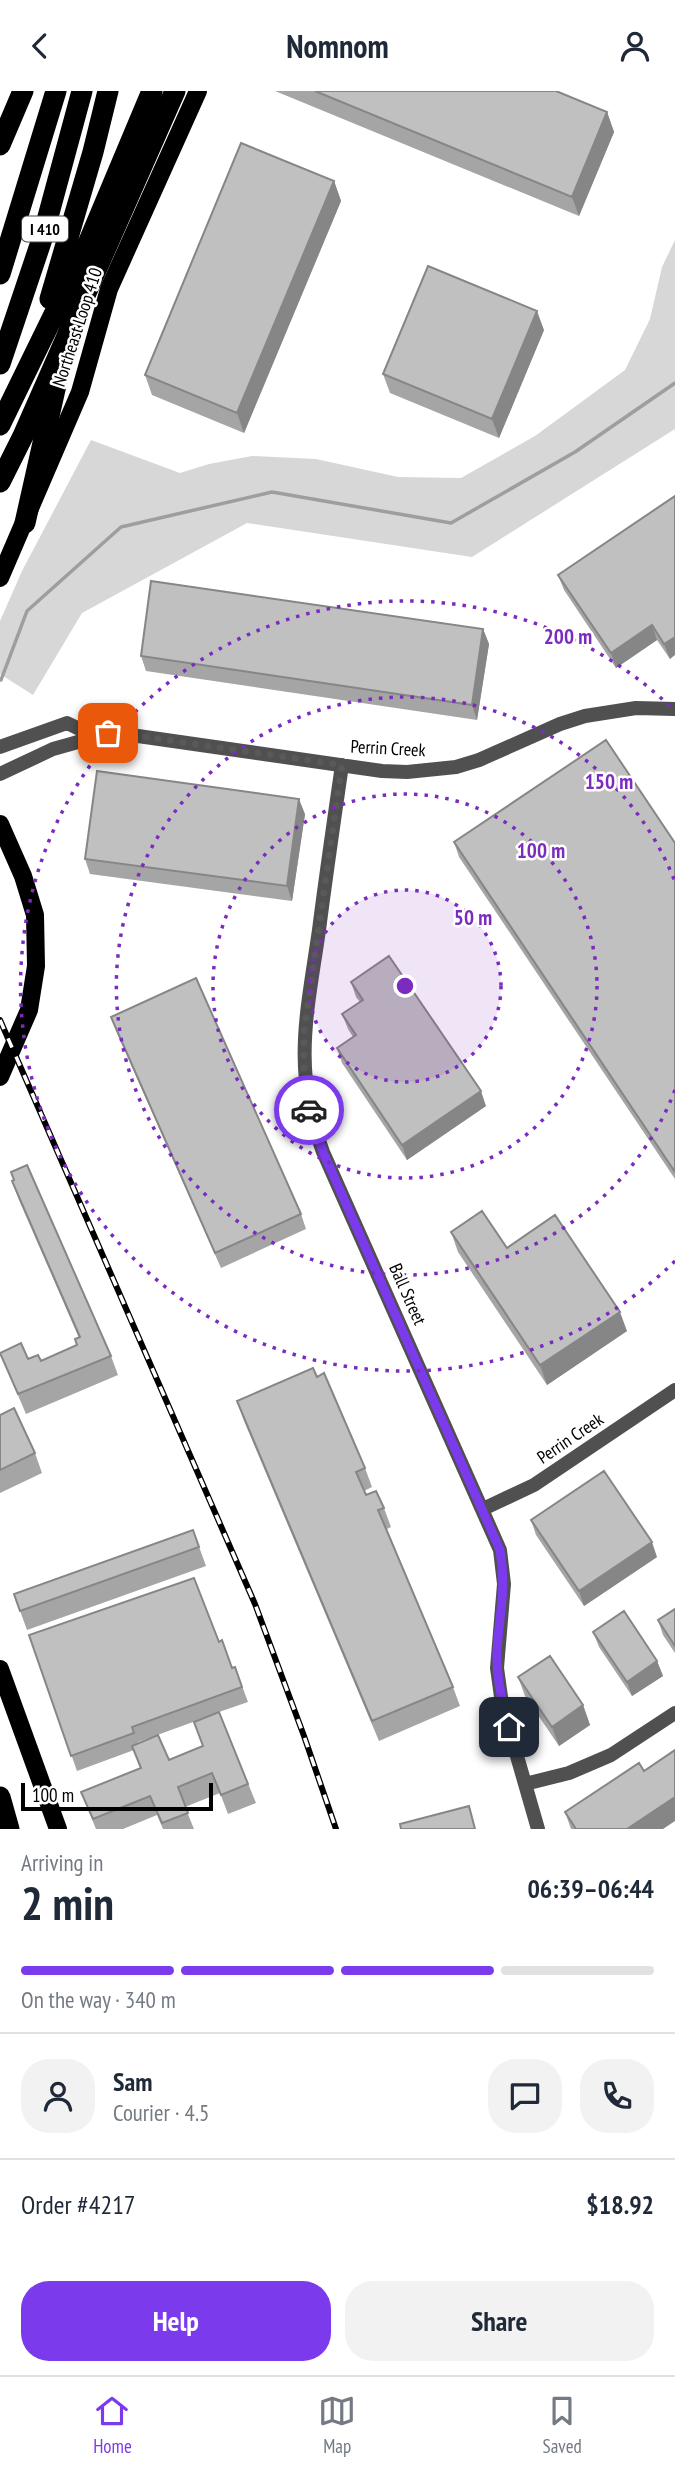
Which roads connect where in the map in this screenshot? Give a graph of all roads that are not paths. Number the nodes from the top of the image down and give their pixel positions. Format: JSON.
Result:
{"nodes":[{"id":1,"x":23,"y":91,"type":"edge"},
{"id":2,"x":56,"y":91,"type":"edge"},
{"id":3,"x":82,"y":91,"type":"edge"},
{"id":4,"x":108,"y":91,"type":"edge"},
{"id":5,"x":152,"y":91,"type":"edge"},
{"id":6,"x":176,"y":91,"type":"edge"},
{"id":7,"x":198,"y":91,"type":"edge"},
{"id":8,"x":0,"y":145,"type":"edge"},
{"id":9,"x":84,"y":253,"type":"junction"},
{"id":10,"x":1,"y":269,"type":"edge"},
{"id":11,"x":0,"y":364,"type":"edge"},
{"id":12,"x":0,"y":425,"type":"edge"},
{"id":13,"x":0,"y":440,"type":"edge"},
{"id":14,"x":0,"y":482,"type":"edge"},
{"id":15,"x":25,"y":523,"type":"junction"},
{"id":16,"x":0,"y":578,"type":"edge"},
{"id":17,"x":675,"y":709,"type":"edge"},
{"id":18,"x":90,"y":734,"type":"junction"},
{"id":19,"x":0,"y":747,"type":"edge"},
{"id":20,"x":342,"y":765,"type":"junction"},
{"id":21,"x":0,"y":774,"type":"edge"},
{"id":22,"x":0,"y":824,"type":"edge"},
{"id":23,"x":0,"y":1077,"type":"edge"},
{"id":24,"x":675,"y":1391,"type":"edge"},
{"id":25,"x":483,"y":1509,"type":"junction"},
{"id":26,"x":0,"y":1669,"type":"edge"},
{"id":27,"x":675,"y":1713,"type":"edge"},
{"id":28,"x":525,"y":1784,"type":"junction"},
{"id":29,"x":0,"y":1797,"type":"edge"},
{"id":30,"x":0,"y":1816,"type":"edge"},
{"id":31,"x":7,"y":1829,"type":"edge"},
{"id":32,"x":58,"y":1829,"type":"edge"},
{"id":33,"x":538,"y":1829,"type":"edge"}],
"edges":[{"from":1,"to":8,"type":"highway"},
{"from":2,"to":10,"type":"highway","number":"I 410"},
{"from":3,"to":11,"type":"highway","number":"I 410"},
{"from":4,"to":13,"type":"highway"},
{"from":5,"to":9,"type":"highway"},
{"from":6,"to":14,"type":"highway"},
{"from":7,"to":15,"type":"main road","name":"Northeast Loop 410"},
{"from":9,"to":12,"type":"highway"},
{"from":9,"to":15,"type":"highway"},
{"from":15,"to":16,"type":"main road","name":"Northeast Loop 410"},
{"from":17,"to":20,"type":"street","name":"Perrin Creek"},
{"from":18,"to":19,"type":"street","name":"Perrin Creek"},
{"from":18,"to":20,"type":"street","name":"Perrin Creek"},
{"from":18,"to":21,"type":"street","name":"Perrin Creek"},
{"from":20,"to":25,"type":"street","name":"Ball Street"},
{"from":22,"to":23,"type":"main road"},
{"from":24,"to":25,"type":"street","name":"Perrin Creek"},
{"from":25,"to":28,"type":"street","name":"Ball Street"},
{"from":26,"to":32,"type":"main road"},
{"from":27,"to":28,"type":"street"},
{"from":28,"to":33,"type":"street","name":"Ball Street"},
{"from":29,"to":31,"type":"highway"},
{"from":30,"to":31,"type":"highway"}]}
